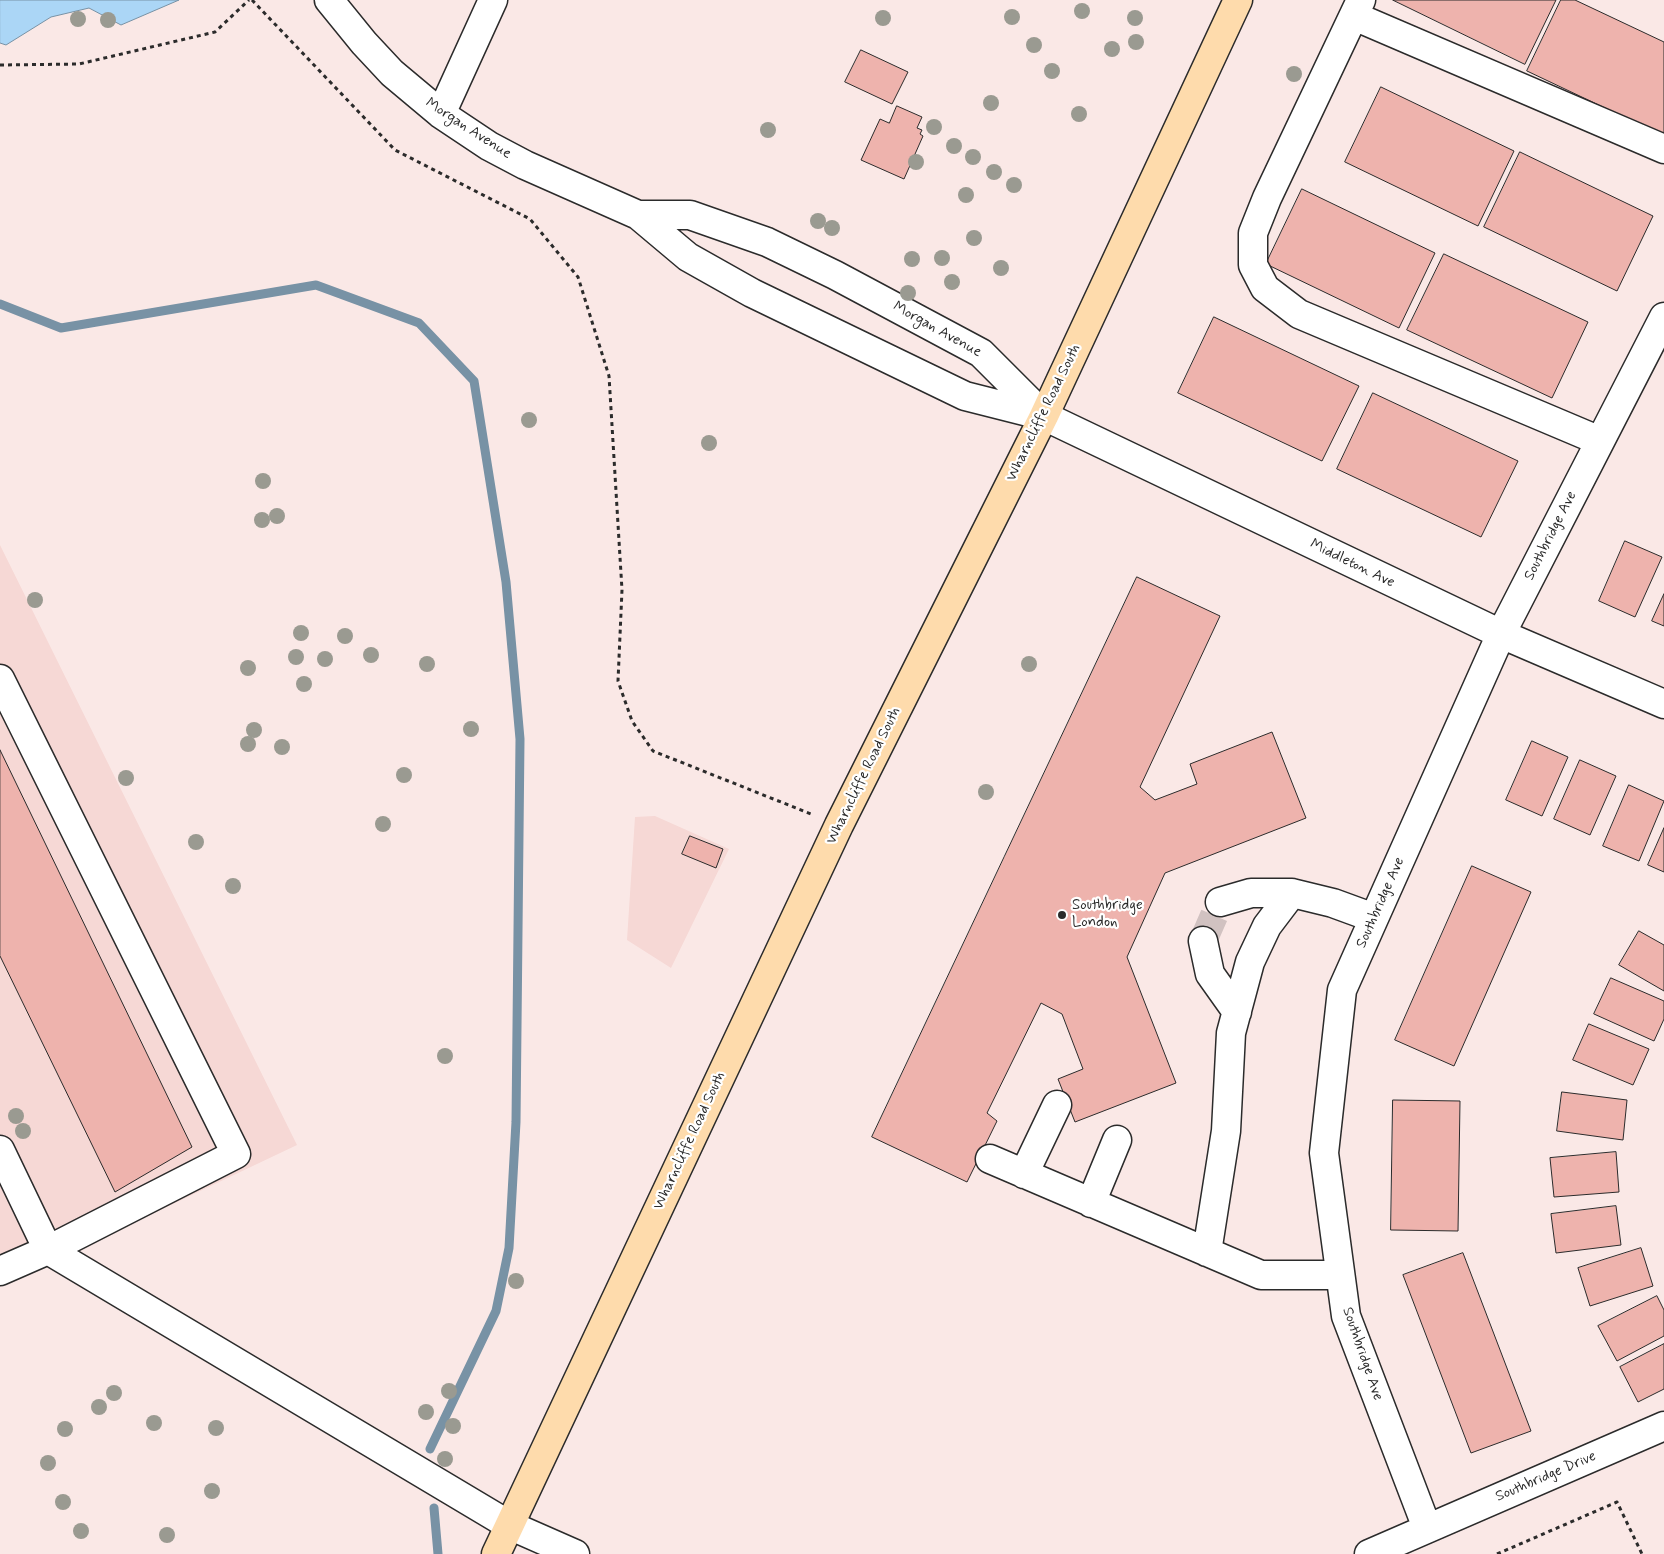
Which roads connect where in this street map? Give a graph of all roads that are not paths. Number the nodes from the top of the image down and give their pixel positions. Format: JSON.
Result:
{"nodes":[{"id":1,"x":329,"y":0,"type":"edge"},
{"id":2,"x":493,"y":0,"type":"edge"},
{"id":3,"x":1238,"y":0,"type":"edge"},
{"id":4,"x":1357,"y":8,"type":"edge"},
{"id":5,"x":441,"y":114,"type":"junction"},
{"id":6,"x":1664,"y":149,"type":"edge"},
{"id":7,"x":638,"y":215,"type":"junction"},
{"id":8,"x":1664,"y":316,"type":"edge"},
{"id":9,"x":1044,"y":416,"type":"junction"},
{"id":10,"x":1600,"y":441,"type":"junction"},
{"id":11,"x":1501,"y":634,"type":"junction"},
{"id":12,"x":0,"y":679,"type":"edge"},
{"id":13,"x":1664,"y":704,"type":"edge"},
{"id":14,"x":1292,"y":893,"type":"junction"},
{"id":15,"x":1220,"y":902,"type":"dead end"},
{"id":16,"x":1374,"y":918,"type":"junction"},
{"id":17,"x":1203,"y":941,"type":"tunnel mouth"},
{"id":18,"x":1237,"y":1012,"type":"junction"},
{"id":19,"x":1057,"y":1105,"type":"dead end"},
{"id":20,"x":1117,"y":1140,"type":"dead end"},
{"id":21,"x":0,"y":1150,"type":"edge"},
{"id":22,"x":990,"y":1159,"type":"dead end"},
{"id":23,"x":1024,"y":1174,"type":"junction"},
{"id":24,"x":1091,"y":1203,"type":"junction"},
{"id":25,"x":48,"y":1250,"type":"junction"},
{"id":26,"x":1207,"y":1252,"type":"junction"},
{"id":27,"x":0,"y":1271,"type":"edge"},
{"id":28,"x":1340,"y":1275,"type":"junction"},
{"id":29,"x":1664,"y":1426,"type":"edge"},
{"id":30,"x":509,"y":1525,"type":"junction"},
{"id":31,"x":1428,"y":1528,"type":"junction"},
{"id":32,"x":496,"y":1554,"type":"edge"},
{"id":33,"x":575,"y":1554,"type":"edge"},
{"id":34,"x":1369,"y":1554,"type":"edge"}],
"edges":[{"from":1,"to":5,"type":"street","name":"Morgan Avenue"},
{"from":2,"to":5,"type":"street"},
{"from":3,"to":9,"type":"main road","name":"Wharncliffe Road South"},
{"from":4,"to":6,"type":"street"},
{"from":4,"to":10,"type":"street"},
{"from":5,"to":7,"type":"street","name":"Morgan Avenue"},
{"from":7,"to":9,"type":"street","name":"Morgan Avenue"},
{"from":7,"to":9,"type":"street","name":"Morgan Avenue"},
{"from":8,"to":10,"type":"street","name":"Southbridge Ave"},
{"from":9,"to":11,"type":"street","name":"Middleton Ave"},
{"from":9,"to":30,"type":"main road","name":"Wharncliffe Road South"},
{"from":10,"to":11,"type":"street","name":"Southbridge Ave"},
{"from":11,"to":13,"type":"street","name":"Middleton Ave"},
{"from":11,"to":16,"type":"street","name":"Southbridge Ave"},
{"from":12,"to":25,"type":"street"},
{"from":14,"to":15,"type":"street"},
{"from":14,"to":16,"type":"street"},
{"from":14,"to":18,"type":"street"},
{"from":16,"to":28,"type":"street","name":"Southbridge Ave"},
{"from":17,"to":18,"type":"street"},
{"from":18,"to":26,"type":"street"},
{"from":19,"to":23,"type":"street"},
{"from":20,"to":24,"type":"street"},
{"from":21,"to":25,"type":"street"},
{"from":22,"to":23,"type":"street"},
{"from":23,"to":24,"type":"street"},
{"from":24,"to":26,"type":"street"},
{"from":25,"to":27,"type":"street"},
{"from":25,"to":30,"type":"street"},
{"from":26,"to":28,"type":"street"},
{"from":28,"to":31,"type":"street","name":"Southbridge Ave"},
{"from":29,"to":31,"type":"street","name":"Southbridge Drive"},
{"from":30,"to":32,"type":"main road","name":"Wharncliffe Road South"},
{"from":30,"to":33,"type":"street"},
{"from":31,"to":34,"type":"street","name":"Southbridge Drive"}]}
